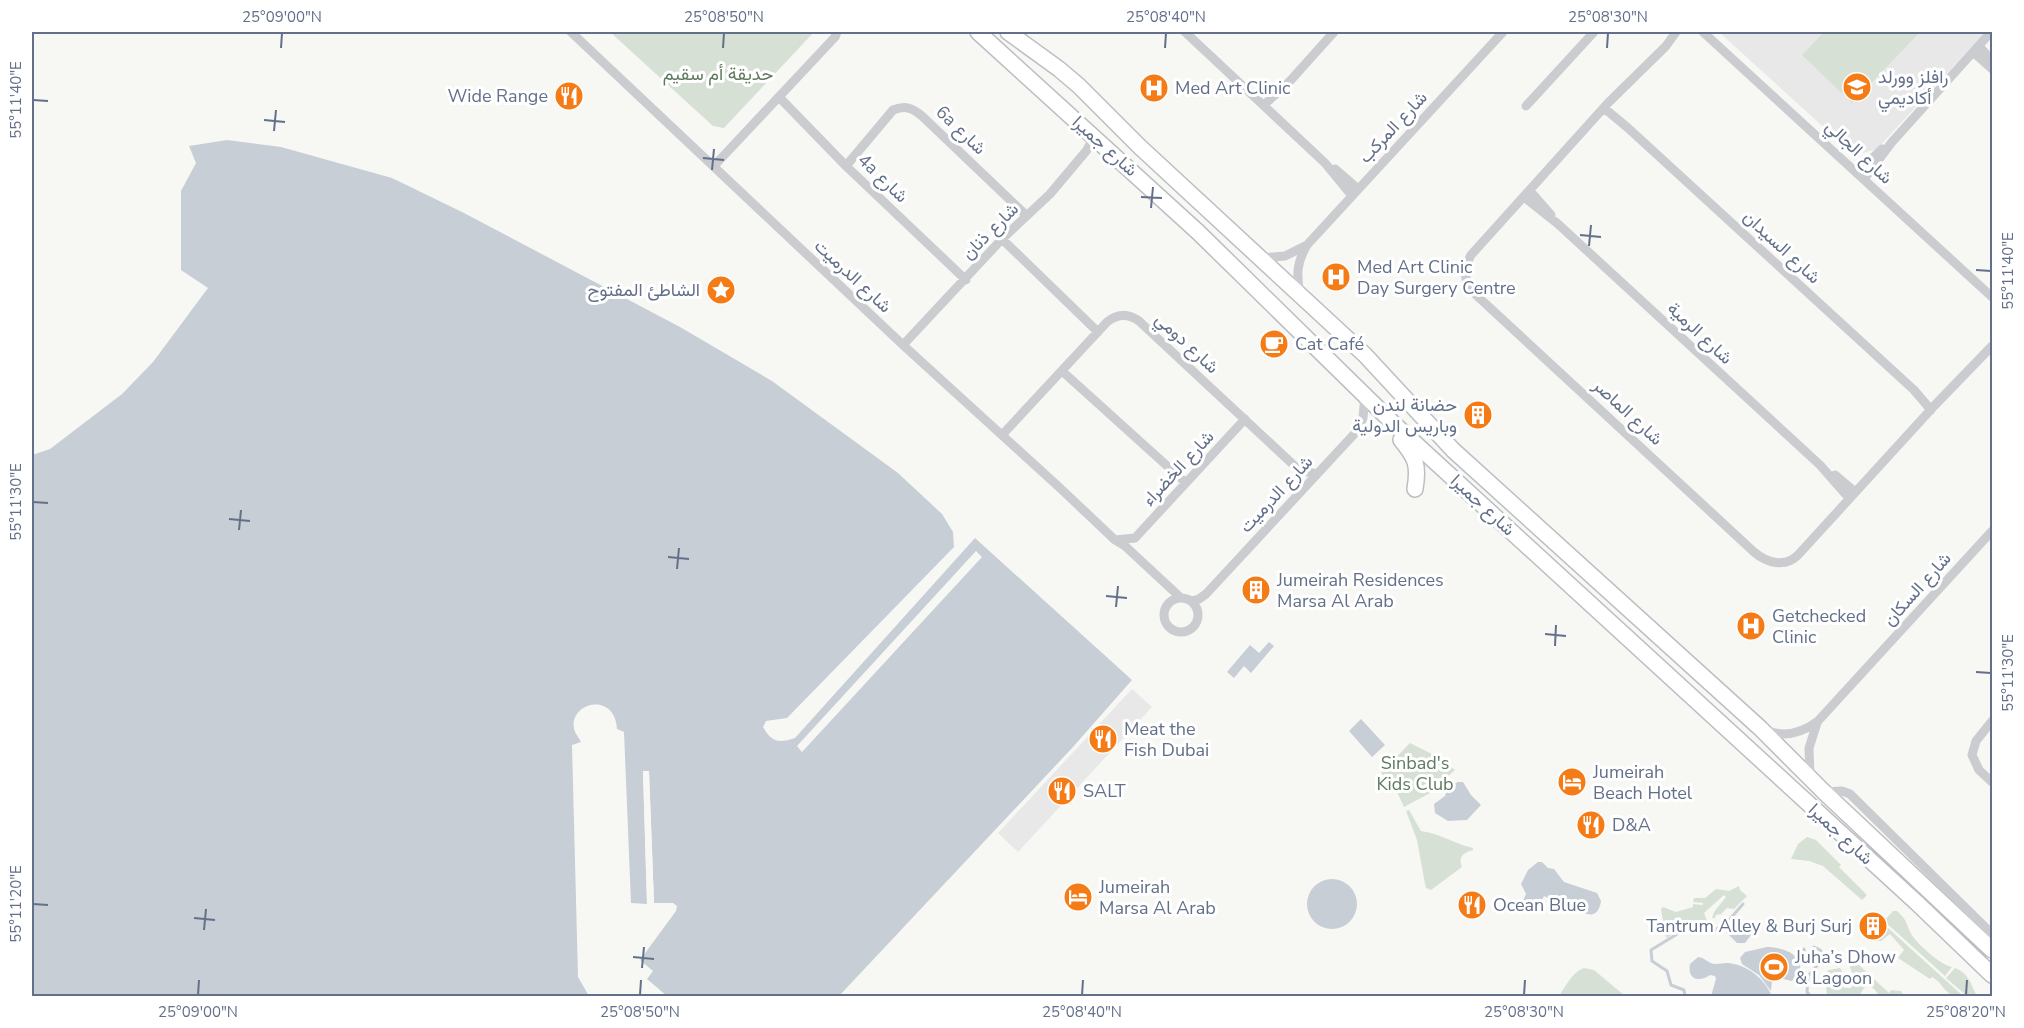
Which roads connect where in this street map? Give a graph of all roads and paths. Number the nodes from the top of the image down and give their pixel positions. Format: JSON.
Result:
{"nodes":[{"id":1,"x":571,"y":32,"type":"edge"},
{"id":2,"x":846,"y":32,"type":"edge"},
{"id":3,"x":978,"y":32,"type":"edge"},
{"id":4,"x":1008,"y":32,"type":"edge"},
{"id":5,"x":1186,"y":32,"type":"edge"},
{"id":6,"x":1334,"y":32,"type":"edge"},
{"id":7,"x":1503,"y":32,"type":"edge"},
{"id":8,"x":1594,"y":32,"type":"edge"},
{"id":9,"x":1676,"y":32,"type":"edge"},
{"id":10,"x":1684,"y":32,"type":"edge"},
{"id":11,"x":1703,"y":32,"type":"edge"},
{"id":12,"x":1991,"y":32,"type":"edge"},
{"id":13,"x":836,"y":34,"type":"edge"},
{"id":14,"x":1666,"y":46,"type":"junction"},
{"id":15,"x":1976,"y":49,"type":"junction"},
{"id":16,"x":1992,"y":61,"type":"edge"},
{"id":17,"x":1992,"y":69,"type":"edge"},
{"id":18,"x":779,"y":97,"type":"junction"},
{"id":19,"x":1526,"y":106,"type":"dead end"},
{"id":20,"x":1606,"y":106,"type":"junction"},
{"id":21,"x":1267,"y":108,"type":"junction"},
{"id":22,"x":1094,"y":136,"type":"junction"},
{"id":23,"x":714,"y":166,"type":"junction"},
{"id":24,"x":846,"y":166,"type":"junction"},
{"id":25,"x":1861,"y":176,"type":"junction"},
{"id":26,"x":1355,"y":192,"type":"junction"},
{"id":27,"x":1527,"y":194,"type":"junction"},
{"id":28,"x":1028,"y":216,"type":"junction"},
{"id":29,"x":1002,"y":239,"type":"junction"},
{"id":30,"x":1307,"y":245,"type":"junction"},
{"id":31,"x":1261,"y":258,"type":"junction"},
{"id":32,"x":966,"y":280,"type":"junction"},
{"id":33,"x":1300,"y":294,"type":"junction"},
{"id":34,"x":1992,"y":297,"type":"edge"},
{"id":35,"x":1098,"y":332,"type":"junction"},
{"id":36,"x":903,"y":345,"type":"junction"},
{"id":37,"x":1992,"y":346,"type":"edge"},
{"id":38,"x":1062,"y":371,"type":"junction"},
{"id":39,"x":1365,"y":395,"type":"junction"},
{"id":40,"x":1933,"y":408,"type":"junction"},
{"id":41,"x":1379,"y":409,"type":"junction"},
{"id":42,"x":1245,"y":419,"type":"junction"},
{"id":43,"x":1436,"y":433,"type":"junction"},
{"id":44,"x":1002,"y":435,"type":"junction"},
{"id":45,"x":1439,"y":464,"type":"junction"},
{"id":46,"x":1299,"y":470,"type":"junction"},
{"id":47,"x":1317,"y":474,"type":"junction"},
{"id":48,"x":1186,"y":483,"type":"junction"},
{"id":49,"x":1303,"y":488,"type":"junction"},
{"id":50,"x":1415,"y":489,"type":"dead end"},
{"id":51,"x":1494,"y":489,"type":"junction"},
{"id":52,"x":1852,"y":495,"type":"junction"},
{"id":53,"x":1992,"y":531,"type":"edge"},
{"id":54,"x":1136,"y":538,"type":"junction"},
{"id":55,"x":1115,"y":540,"type":"junction"},
{"id":56,"x":1136,"y":557,"type":"junction"},
{"id":57,"x":1572,"y":587,"type":"junction"},
{"id":58,"x":1186,"y":600,"type":"junction"},
{"id":59,"x":1168,"y":605,"type":"junction"},
{"id":60,"x":1574,"y":606,"type":"dead end"},
{"id":61,"x":1818,"y":721,"type":"junction"},
{"id":62,"x":1992,"y":721,"type":"edge"},
{"id":63,"x":1760,"y":728,"type":"junction"},
{"id":64,"x":1810,"y":778,"type":"junction"},
{"id":65,"x":1992,"y":782,"type":"edge"},
{"id":66,"x":1824,"y":792,"type":"junction"},
{"id":67,"x":1992,"y":934,"type":"edge"},
{"id":68,"x":1992,"y":950,"type":"edge"},
{"id":69,"x":1992,"y":975,"type":"edge"}],
"edges":[{"from":1,"to":23,"type":"street","name":"شارع الدرميت"},
{"from":2,"to":13,"type":"street"},
{"from":3,"to":22,"type":"main road","name":"شارع جميرا"},
{"from":4,"to":31,"type":"main road","name":"شارع جميرا"},
{"from":5,"to":21,"type":"street"},
{"from":6,"to":21,"type":"street"},
{"from":7,"to":26,"type":"street","name":"شارع المركب"},
{"from":8,"to":19,"type":"street"},
{"from":9,"to":14,"type":"street","name":"شارع الماصر"},
{"from":10,"to":14,"type":"street","name":"شارع الماصر"},
{"from":11,"to":25,"type":"street","name":"شارع الجالي"},
{"from":12,"to":15,"type":"street"},
{"from":13,"to":18,"type":"street"},
{"from":14,"to":20,"type":"street","name":"شارع الماصر"},
{"from":15,"to":16,"type":"street"},
{"from":15,"to":17,"type":"street"},
{"from":15,"to":25,"type":"street"},
{"from":18,"to":23,"type":"street"},
{"from":18,"to":24,"type":"street","name":"4a شارع"},
{"from":20,"to":27,"type":"street","name":"شارع الماصر"},
{"from":20,"to":40,"type":"street","name":"شارع السيدان"},
{"from":21,"to":26,"type":"street"},
{"from":22,"to":28,"type":"street","name":"شارع ذنان"},
{"from":22,"to":39,"type":"main road","name":"شارع جميرا"},
{"from":23,"to":36,"type":"street","name":"شارع الدرميت"},
{"from":24,"to":28,"type":"street","name":"6a شارع"},
{"from":24,"to":32,"type":"street","name":"4a شارع"},
{"from":25,"to":34,"type":"street","name":"شارع الجالي"},
{"from":26,"to":30,"type":"street","name":"شارع المركب"},
{"from":27,"to":52,"type":"street","name":"شارع الرمية"},
{"from":27,"to":52,"type":"street","name":"شارع الماصر"},
{"from":28,"to":29,"type":"street","name":"شارع ذنان"},
{"from":29,"to":32,"type":"street","name":"شارع ذنان"},
{"from":29,"to":35,"type":"street"},
{"from":30,"to":31,"type":"street","name":"شارع المركب"},
{"from":30,"to":33,"type":"street","name":"شارع المركب"},
{"from":31,"to":33,"type":"main road","name":"شارع جميرا"},
{"from":32,"to":36,"type":"street","name":"شارع ذنان"},
{"from":33,"to":43,"type":"main road","name":"شارع جميرا"},
{"from":35,"to":38,"type":"street","name":"شارع دومي"},
{"from":35,"to":42,"type":"street","name":"شارع دومي"},
{"from":36,"to":44,"type":"street","name":"شارع الدرميت"},
{"from":37,"to":40,"type":"street","name":"شارع الماصر"},
{"from":38,"to":44,"type":"street","name":"شارع دومي"},
{"from":38,"to":48,"type":"street"},
{"from":39,"to":41,"type":"main road","name":"شارع جميرا"},
{"from":39,"to":47,"type":"street","name":"شارع الدرميت"},
{"from":40,"to":52,"type":"street","name":"شارع الماصر"},
{"from":41,"to":43,"type":"main road"},
{"from":41,"to":45,"type":"main road","name":"شارع جميرا"},
{"from":41,"to":50,"type":"main road"},
{"from":42,"to":46,"type":"street","name":"شارع دومي"},
{"from":42,"to":48,"type":"street","name":"شارع الخضراء"},
{"from":43,"to":51,"type":"main road","name":"شارع جميرا"},
{"from":44,"to":55,"type":"street","name":"شارع الدرميت"},
{"from":45,"to":51,"type":"main road"},
{"from":45,"to":57,"type":"main road","name":"شارع جميرا"},
{"from":46,"to":47,"type":"street"},
{"from":46,"to":49,"type":"street"},
{"from":47,"to":49,"type":"street","name":"شارع الدرميت"},
{"from":48,"to":54,"type":"street","name":"شارع الخضراء"},
{"from":49,"to":58,"type":"street","name":"شارع الدرميت"},
{"from":51,"to":63,"type":"main road","name":"شارع جميرا"},
{"from":53,"to":61,"type":"street","name":"شارع السكان"},
{"from":54,"to":55,"type":"street"},
{"from":54,"to":56,"type":"street"},
{"from":55,"to":56,"type":"street","name":"شارع الدرميت"},
{"from":55,"to":59,"type":"street","name":"شارع الدرميت"},
{"from":56,"to":58,"type":"street","name":"شارع الدرميت"},
{"from":57,"to":60,"type":"main road"},
{"from":57,"to":69,"type":"main road","name":"شارع جميرا"},
{"from":58,"to":59,"type":"street","name":"شارع الدرميت"},
{"from":58,"to":59,"type":"street","name":"شارع الدرميت"},
{"from":61,"to":63,"type":"street","name":"شارع السكان"},
{"from":61,"to":64,"type":"street","name":"شارع السكان"},
{"from":62,"to":65,"type":"street"},
{"from":63,"to":64,"type":"main road","name":"شارع جميرا"},
{"from":64,"to":66,"type":"main road","name":"شارع جميرا"},
{"from":66,"to":67,"type":"street"},
{"from":66,"to":68,"type":"main road","name":"شارع جميرا"}]}
